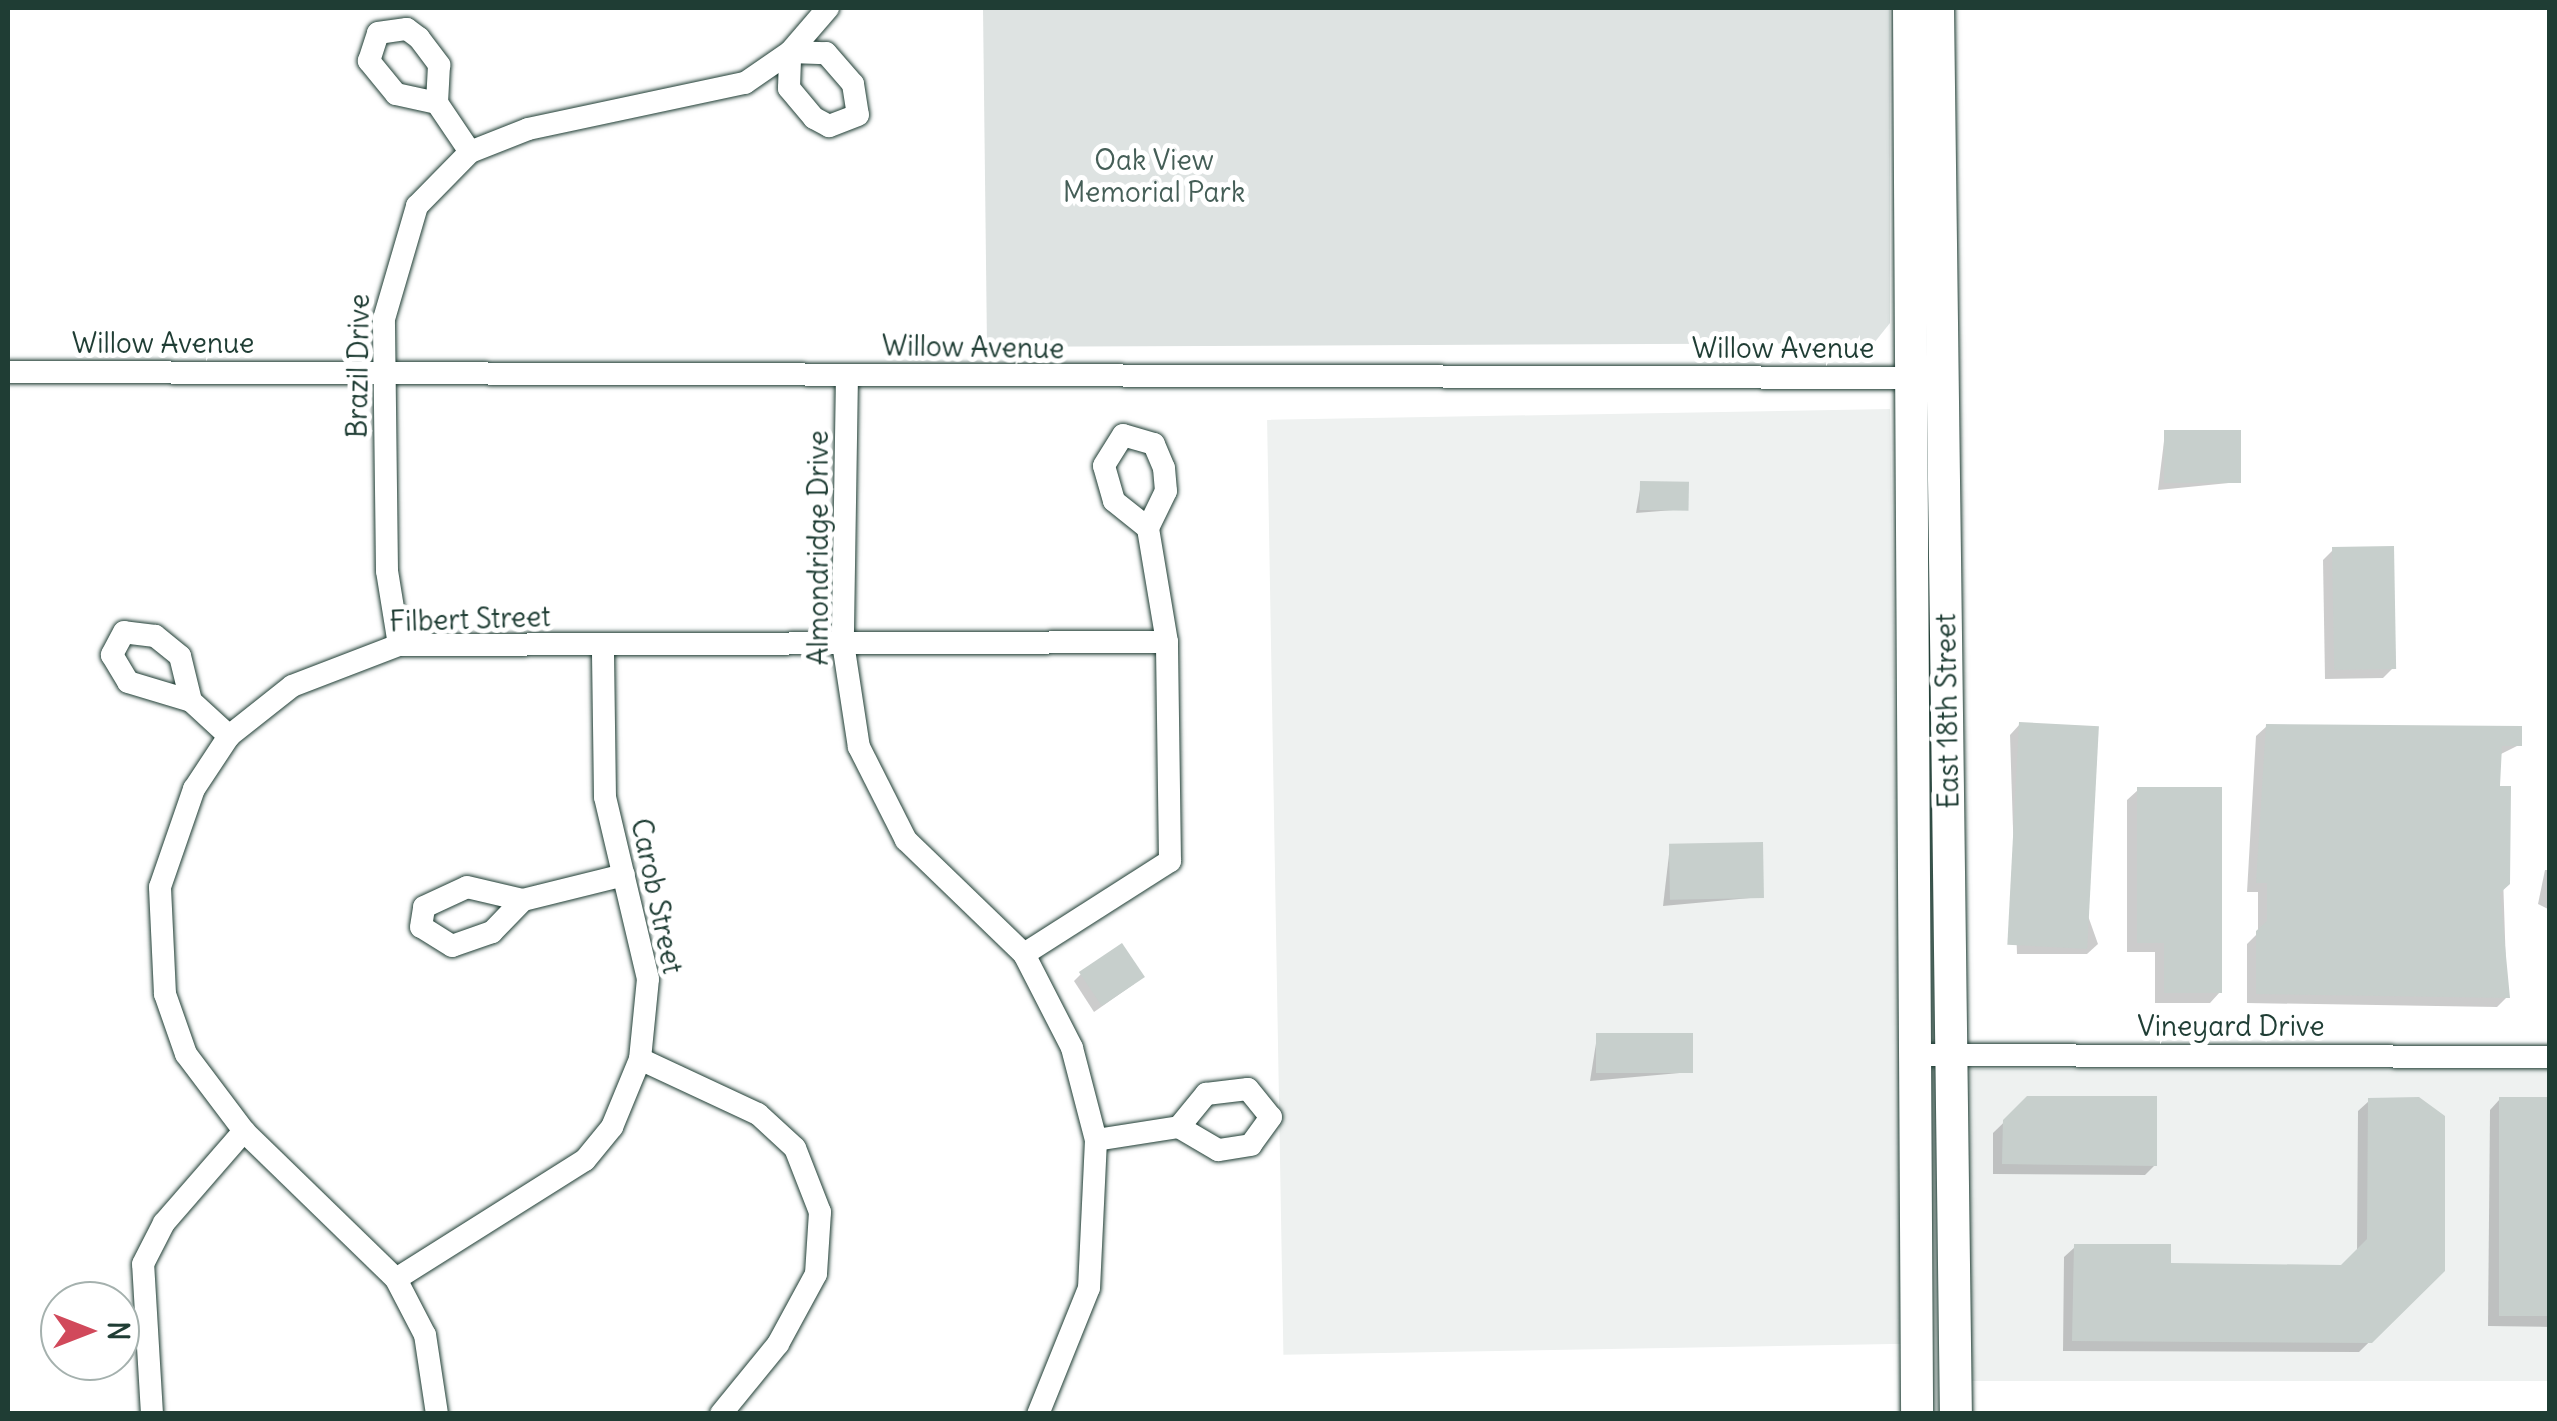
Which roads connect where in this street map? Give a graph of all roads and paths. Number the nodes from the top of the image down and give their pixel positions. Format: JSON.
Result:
{"nodes":[{"id":1,"x":828,"y":8,"type":"edge"},
{"id":2,"x":1909,"y":8,"type":"edge"},
{"id":3,"x":1938,"y":8,"type":"edge"},
{"id":4,"x":437,"y":103,"type":"dead end"},
{"id":5,"x":470,"y":152,"type":"junction"},
{"id":6,"x":8,"y":372,"type":"edge"},
{"id":7,"x":386,"y":375,"type":"junction"},
{"id":8,"x":848,"y":375,"type":"junction"},
{"id":9,"x":1923,"y":378,"type":"junction"},
{"id":10,"x":1148,"y":528,"type":"dead end"},
{"id":11,"x":1166,"y":642,"type":"junction"},
{"id":12,"x":843,"y":643,"type":"junction"},
{"id":13,"x":399,"y":645,"type":"junction"},
{"id":14,"x":603,"y":646,"type":"junction"},
{"id":15,"x":191,"y":701,"type":"dead end"},
{"id":16,"x":230,"y":736,"type":"junction"},
{"id":17,"x":624,"y":875,"type":"junction"},
{"id":18,"x":522,"y":900,"type":"dead end"},
{"id":19,"x":1024,"y":954,"type":"junction"},
{"id":20,"x":1912,"y":1055,"type":"junction"},
{"id":21,"x":1952,"y":1055,"type":"junction"},
{"id":22,"x":2550,"y":1057,"type":"edge"},
{"id":23,"x":640,"y":1059,"type":"junction"},
{"id":24,"x":1179,"y":1127,"type":"dead end"},
{"id":25,"x":244,"y":1132,"type":"junction"},
{"id":26,"x":1096,"y":1140,"type":"junction"},
{"id":27,"x":396,"y":1279,"type":"junction"},
{"id":28,"x":152,"y":1414,"type":"edge"},
{"id":29,"x":437,"y":1414,"type":"edge"},
{"id":30,"x":721,"y":1414,"type":"edge"},
{"id":31,"x":1038,"y":1414,"type":"edge"},
{"id":32,"x":1917,"y":1414,"type":"edge"},
{"id":33,"x":1956,"y":1414,"type":"edge"}],
"edges":[{"from":1,"to":5,"type":"street","name":"Brazil Drive"},
{"from":2,"to":9,"type":"main road","name":"East 18th Street"},
{"from":3,"to":9,"type":"main road","name":"East 18th Street"},
{"from":4,"to":5,"type":"street"},
{"from":5,"to":7,"type":"street","name":"Brazil Drive"},
{"from":6,"to":7,"type":"street","name":"Willow Avenue"},
{"from":7,"to":8,"type":"street","name":"Willow Avenue"},
{"from":7,"to":13,"type":"street","name":"Brazil Drive"},
{"from":8,"to":9,"type":"street","name":"Willow Avenue"},
{"from":8,"to":12,"type":"street","name":"Almondridge Drive"},
{"from":9,"to":20,"type":"main road","name":"East 18th Street"},
{"from":9,"to":21,"type":"main road","name":"East 18th Street"},
{"from":10,"to":11,"type":"street"},
{"from":11,"to":12,"type":"street","name":"Filbert Street"},
{"from":11,"to":19,"type":"street"},
{"from":12,"to":14,"type":"street","name":"Filbert Street"},
{"from":12,"to":19,"type":"street","name":"Almondridge Drive"},
{"from":13,"to":14,"type":"street","name":"Filbert Street"},
{"from":13,"to":16,"type":"street","name":"Filbert Street"},
{"from":14,"to":17,"type":"street","name":"Carob Street"},
{"from":15,"to":16,"type":"street"},
{"from":16,"to":25,"type":"street","name":"Filbert Street"},
{"from":17,"to":18,"type":"street"},
{"from":17,"to":23,"type":"street","name":"Carob Street"},
{"from":19,"to":26,"type":"street","name":"Almondridge Drive"},
{"from":20,"to":21,"type":"street","name":"Vineyard Drive"},
{"from":20,"to":32,"type":"main road","name":"East 18th Street"},
{"from":21,"to":22,"type":"street","name":"Vineyard Drive"},
{"from":21,"to":33,"type":"main road","name":"East 18th Street"},
{"from":23,"to":27,"type":"street","name":"Carob Street"},
{"from":23,"to":30,"type":"street"},
{"from":24,"to":26,"type":"street"},
{"from":25,"to":27,"type":"street","name":"Filbert Street"},
{"from":25,"to":28,"type":"street"},
{"from":26,"to":31,"type":"street","name":"Almondridge Drive"},
{"from":27,"to":29,"type":"street","name":"Filbert Street"}]}
